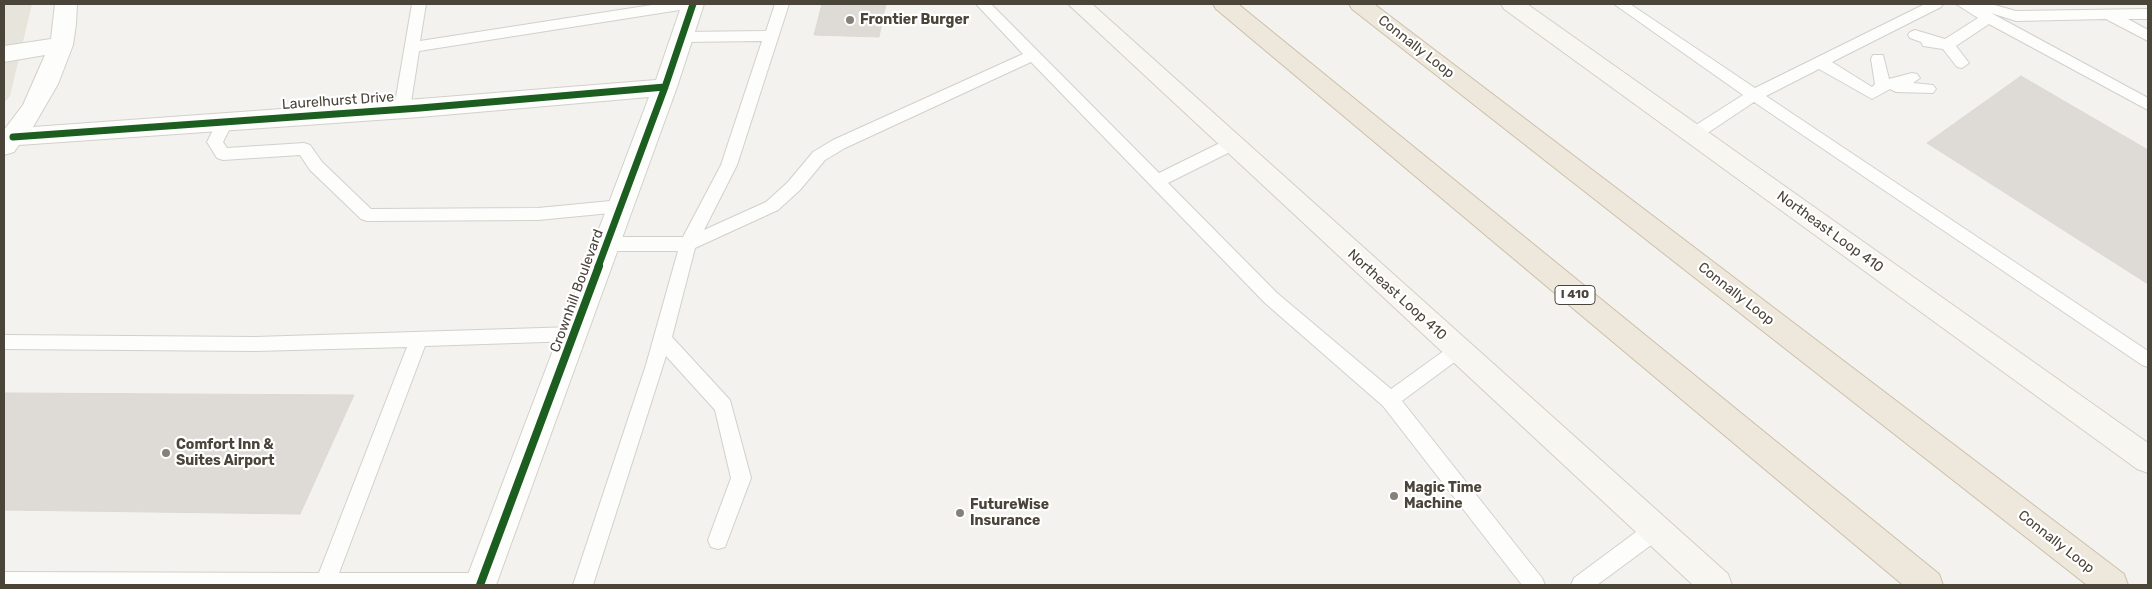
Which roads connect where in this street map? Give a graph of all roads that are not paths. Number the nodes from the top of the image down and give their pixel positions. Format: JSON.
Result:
{"nodes":[{"id":1,"x":66,"y":4,"type":"edge"},
{"id":2,"x":419,"y":4,"type":"edge"},
{"id":3,"x":686,"y":4,"type":"edge"},
{"id":4,"x":693,"y":4,"type":"edge"},
{"id":5,"x":782,"y":4,"type":"edge"},
{"id":6,"x":983,"y":4,"type":"edge"},
{"id":7,"x":1079,"y":4,"type":"edge"},
{"id":8,"x":1224,"y":4,"type":"edge"},
{"id":9,"x":1360,"y":4,"type":"edge"},
{"id":10,"x":1512,"y":4,"type":"edge"},
{"id":11,"x":1621,"y":4,"type":"edge"},
{"id":12,"x":1936,"y":4,"type":"edge"},
{"id":13,"x":1964,"y":4,"type":"edge"},
{"id":14,"x":1975,"y":4,"type":"edge"},
{"id":15,"x":2148,"y":14,"type":"edge"},
{"id":16,"x":2109,"y":15,"type":"junction"},
{"id":17,"x":1988,"y":18,"type":"junction"},
{"id":18,"x":771,"y":36,"type":"junction"},
{"id":19,"x":2148,"y":36,"type":"edge"},
{"id":20,"x":682,"y":37,"type":"junction"},
{"id":21,"x":1921,"y":39,"type":"dead end"},
{"id":22,"x":61,"y":45,"type":"junction"},
{"id":23,"x":412,"y":47,"type":"junction"},
{"id":24,"x":1948,"y":50,"type":"junction"},
{"id":25,"x":4,"y":54,"type":"edge"},
{"id":26,"x":1034,"y":56,"type":"junction"},
{"id":27,"x":1878,"y":59,"type":"dead end"},
{"id":28,"x":1820,"y":62,"type":"junction"},
{"id":29,"x":1962,"y":62,"type":"dead end"},
{"id":30,"x":1893,"y":68,"type":"dead end"},
{"id":31,"x":1912,"y":78,"type":"dead end"},
{"id":32,"x":1883,"y":86,"type":"junction"},
{"id":33,"x":665,"y":87,"type":"junction"},
{"id":34,"x":1928,"y":89,"type":"dead end"},
{"id":35,"x":1754,"y":95,"type":"junction"},
{"id":36,"x":2148,"y":105,"type":"edge"},
{"id":37,"x":402,"y":109,"type":"junction"},
{"id":38,"x":225,"y":122,"type":"junction"},
{"id":39,"x":1694,"y":134,"type":"junction"},
{"id":40,"x":8,"y":142,"type":"edge"},
{"id":41,"x":1232,"y":144,"type":"junction"},
{"id":42,"x":1157,"y":182,"type":"junction"},
{"id":43,"x":621,"y":206,"type":"junction"},
{"id":44,"x":607,"y":244,"type":"junction"},
{"id":45,"x":688,"y":244,"type":"junction"},
{"id":46,"x":574,"y":334,"type":"junction"},
{"id":47,"x":419,"y":339,"type":"junction"},
{"id":48,"x":662,"y":339,"type":"junction"},
{"id":49,"x":4,"y":342,"type":"edge"},
{"id":50,"x":1458,"y":350,"type":"junction"},
{"id":51,"x":2148,"y":360,"type":"edge"},
{"id":52,"x":1390,"y":400,"type":"junction"},
{"id":53,"x":2148,"y":460,"type":"edge"},
{"id":54,"x":1655,"y":530,"type":"junction"},
{"id":55,"x":718,"y":540,"type":"dead end"},
{"id":56,"x":2073,"y":555,"type":"junction"},
{"id":57,"x":4,"y":582,"type":"edge"},
{"id":58,"x":325,"y":583,"type":"junction"},
{"id":59,"x":480,"y":584,"type":"edge"},
{"id":60,"x":583,"y":585,"type":"edge"},
{"id":61,"x":1535,"y":585,"type":"edge"},
{"id":62,"x":1581,"y":585,"type":"edge"},
{"id":63,"x":1716,"y":585,"type":"edge"},
{"id":64,"x":1927,"y":585,"type":"edge"},
{"id":65,"x":2112,"y":585,"type":"edge"},
{"id":66,"x":2116,"y":585,"type":"edge"}],
"edges":[{"from":1,"to":22,"type":"street"},
{"from":2,"to":23,"type":"lane"},
{"from":3,"to":23,"type":"lane"},
{"from":4,"to":20,"type":"street","name":"Crownhill Boulevard"},
{"from":5,"to":18,"type":"lane"},
{"from":6,"to":26,"type":"lane"},
{"from":7,"to":41,"type":"main road","name":"Northeast Loop 410"},
{"from":8,"to":64,"type":"highway","number":"I 410"},
{"from":9,"to":56,"type":"highway","name":"Connally Loop"},
{"from":10,"to":39,"type":"main road","name":"Northeast Loop 410"},
{"from":11,"to":35,"type":"lane"},
{"from":12,"to":28,"type":"lane"},
{"from":13,"to":17,"type":"lane"},
{"from":14,"to":16,"type":"lane"},
{"from":15,"to":16,"type":"lane"},
{"from":16,"to":19,"type":"lane"},
{"from":17,"to":24,"type":"lane"},
{"from":17,"to":36,"type":"lane"},
{"from":18,"to":20,"type":"lane"},
{"from":18,"to":45,"type":"lane"},
{"from":20,"to":33,"type":"street","name":"Crownhill Boulevard"},
{"from":21,"to":24,"type":"lane"},
{"from":22,"to":25,"type":"street"},
{"from":22,"to":40,"type":"street"},
{"from":23,"to":37,"type":"lane"},
{"from":24,"to":29,"type":"lane"},
{"from":26,"to":42,"type":"lane"},
{"from":26,"to":45,"type":"lane"},
{"from":27,"to":32,"type":"lane"},
{"from":28,"to":32,"type":"lane"},
{"from":28,"to":35,"type":"lane"},
{"from":30,"to":32,"type":"lane"},
{"from":31,"to":32,"type":"lane"},
{"from":32,"to":34,"type":"lane"},
{"from":33,"to":37,"type":"street","name":"Laurelhurst Drive"},
{"from":33,"to":43,"type":"street","name":"Crownhill Boulevard"},
{"from":35,"to":39,"type":"lane"},
{"from":35,"to":51,"type":"lane"},
{"from":37,"to":38,"type":"street","name":"Laurelhurst Drive"},
{"from":38,"to":40,"type":"street","name":"Laurelhurst Drive"},
{"from":38,"to":43,"type":"lane"},
{"from":39,"to":53,"type":"main road","name":"Northeast Loop 410"},
{"from":41,"to":42,"type":"lane"},
{"from":41,"to":50,"type":"main road","name":"Northeast Loop 410"},
{"from":42,"to":52,"type":"lane"},
{"from":43,"to":44,"type":"street","name":"Crownhill Boulevard"},
{"from":44,"to":45,"type":"lane"},
{"from":44,"to":46,"type":"street","name":"Crownhill Boulevard"},
{"from":45,"to":48,"type":"lane"},
{"from":46,"to":47,"type":"lane"},
{"from":46,"to":59,"type":"street","name":"Crownhill Boulevard"},
{"from":47,"to":49,"type":"lane"},
{"from":47,"to":58,"type":"lane"},
{"from":48,"to":55,"type":"lane"},
{"from":48,"to":60,"type":"lane"},
{"from":50,"to":52,"type":"lane"},
{"from":50,"to":54,"type":"main road","name":"Northeast Loop 410"},
{"from":52,"to":61,"type":"lane"},
{"from":54,"to":62,"type":"lane"},
{"from":54,"to":63,"type":"main road","name":"Northeast Loop 410"},
{"from":56,"to":65,"type":"highway","name":"Connally Loop"},
{"from":56,"to":66,"type":"highway"},
{"from":57,"to":58,"type":"lane"},
{"from":58,"to":59,"type":"lane"}]}
